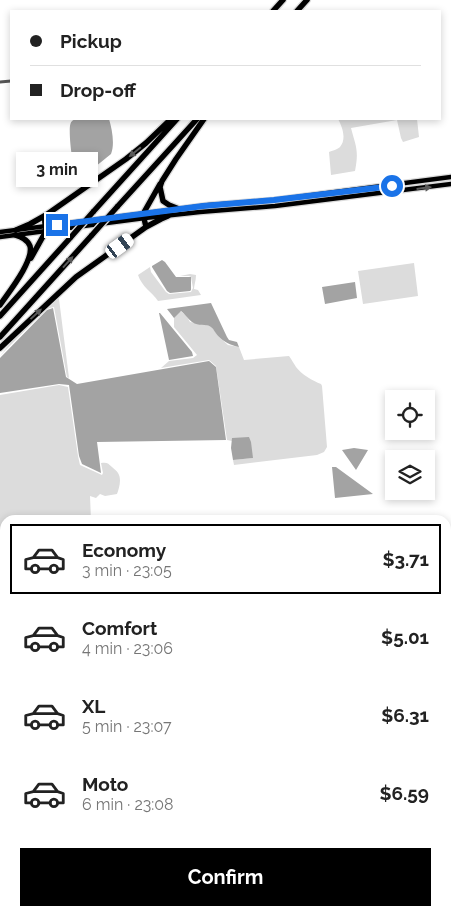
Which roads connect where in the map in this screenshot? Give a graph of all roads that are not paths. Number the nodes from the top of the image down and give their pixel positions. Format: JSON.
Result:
{"nodes":[{"id":1,"x":283,"y":0,"type":"edge"},
{"id":2,"x":308,"y":0,"type":"edge"},
{"id":3,"x":274,"y":10,"type":"edge"},
{"id":4,"x":298,"y":10,"type":"edge"},
{"id":5,"x":170,"y":120,"type":"edge"},
{"id":6,"x":176,"y":120,"type":"edge"},
{"id":7,"x":196,"y":120,"type":"edge"},
{"id":8,"x":203,"y":120,"type":"edge"},
{"id":9,"x":451,"y":177,"type":"edge"},
{"id":10,"x":162,"y":181,"type":"junction"},
{"id":11,"x":451,"y":184,"type":"edge"},
{"id":12,"x":347,"y":191,"type":"junction"},
{"id":13,"x":334,"y":193,"type":"junction"},
{"id":14,"x":341,"y":198,"type":"junction"},
{"id":15,"x":179,"y":209,"type":"junction"},
{"id":16,"x":46,"y":215,"type":"junction"},
{"id":17,"x":144,"y":216,"type":"junction"},
{"id":18,"x":168,"y":216,"type":"junction"},
{"id":19,"x":146,"y":227,"type":"junction"},
{"id":20,"x":46,"y":228,"type":"junction"},
{"id":21,"x":0,"y":232,"type":"edge"},
{"id":22,"x":15,"y":232,"type":"junction"},
{"id":23,"x":0,"y":237,"type":"edge"},
{"id":24,"x":20,"y":276,"type":"junction"},
{"id":25,"x":0,"y":305,"type":"edge"},
{"id":26,"x":0,"y":316,"type":"edge"},
{"id":27,"x":0,"y":337,"type":"edge"},
{"id":28,"x":0,"y":348,"type":"edge"}],
"edges":[{"from":1,"to":3,"type":"highway"},
{"from":2,"to":4,"type":"highway"},
{"from":5,"to":16,"type":"highway","one_way":true},
{"from":6,"to":26,"type":"highway","bridge":true},
{"from":27,"to":7,"type":"highway","one_way":true,"bridge":true},
{"from":8,"to":10,"type":"highway"},
{"from":9,"to":12,"type":"main road"},
{"from":10,"to":15,"type":"highway"},
{"from":10,"to":17,"type":"highway"},
{"from":14,"to":11,"type":"main road","one_way":true},
{"from":12,"to":13,"type":"main road"},
{"from":12,"to":14,"type":"main road"},
{"from":13,"to":14,"type":"main road"},
{"from":13,"to":15,"type":"main road"},
{"from":14,"to":18,"type":"main road"},
{"from":15,"to":17,"type":"main road"},
{"from":16,"to":20,"type":"highway"},
{"from":16,"to":22,"type":"highway"},
{"from":17,"to":18,"type":"main road"},
{"from":17,"to":19,"type":"highway"},
{"from":17,"to":20,"type":"main road"},
{"from":18,"to":19,"type":"highway"},
{"from":28,"to":19,"type":"highway","one_way":true},
{"from":20,"to":22,"type":"main road"},
{"from":20,"to":24,"type":"highway"},
{"from":21,"to":22,"type":"main road"},
{"from":22,"to":23,"type":"main road"},
{"from":22,"to":24,"type":"highway"},
{"from":24,"to":25,"type":"highway"}]}
